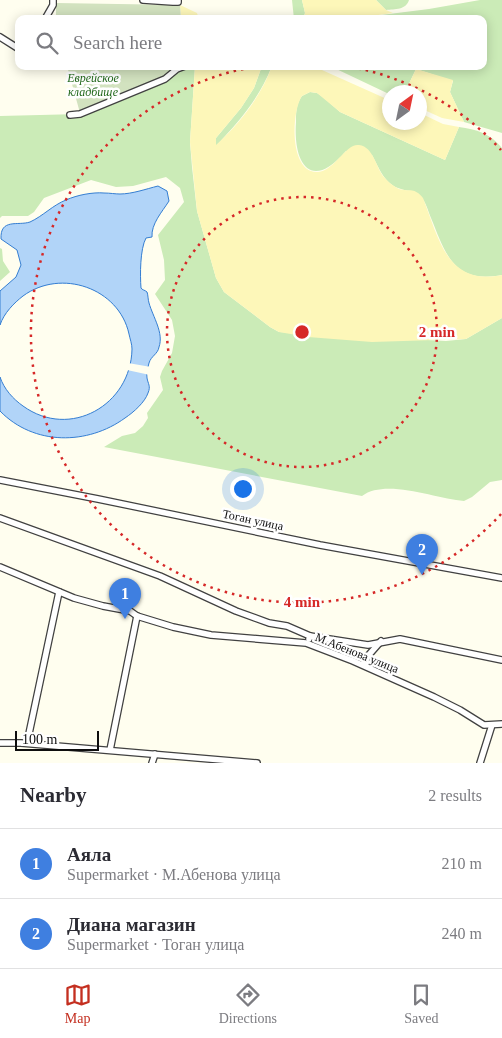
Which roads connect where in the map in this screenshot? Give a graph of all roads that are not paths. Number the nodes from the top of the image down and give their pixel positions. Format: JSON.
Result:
{"nodes":[{"id":1,"x":53,"y":0,"type":"edge"},
{"id":2,"x":143,"y":0,"type":"edge"},
{"id":3,"x":178,"y":0,"type":"edge"},
{"id":4,"x":47,"y":15,"type":"edge"},
{"id":5,"x":0,"y":36,"type":"edge"},
{"id":6,"x":15,"y":46,"type":"edge"},
{"id":7,"x":176,"y":70,"type":"edge"},
{"id":8,"x":70,"y":115,"type":"dead end"},
{"id":9,"x":0,"y":480,"type":"edge"},
{"id":10,"x":0,"y":518,"type":"edge"},
{"id":11,"x":0,"y":567,"type":"edge"},
{"id":12,"x":502,"y":578,"type":"edge"},
{"id":13,"x":59,"y":592,"type":"junction"},
{"id":14,"x":137,"y":616,"type":"junction"},
{"id":15,"x":310,"y":636,"type":"junction"},
{"id":16,"x":380,"y":641,"type":"junction"},
{"id":17,"x":306,"y":643,"type":"junction"},
{"id":18,"x":502,"y":660,"type":"edge"},
{"id":19,"x":364,"y":666,"type":"junction"},
{"id":20,"x":502,"y":724,"type":"edge"},
{"id":21,"x":492,"y":725,"type":"junction"},
{"id":22,"x":0,"y":743,"type":"edge"},
{"id":23,"x":27,"y":743,"type":"junction"},
{"id":24,"x":110,"y":750,"type":"junction"},
{"id":25,"x":155,"y":754,"type":"junction"},
{"id":26,"x":152,"y":763,"type":"edge"},
{"id":27,"x":257,"y":763,"type":"edge"},
{"id":28,"x":480,"y":763,"type":"edge"}],
"edges":[{"from":1,"to":4,"type":"street"},
{"from":2,"to":3,"type":"street"},
{"from":5,"to":6,"type":"street"},
{"from":7,"to":8,"type":"street"},
{"from":9,"to":12,"type":"street","name":"Тоган улица"},
{"from":10,"to":15,"type":"street"},
{"from":11,"to":13,"type":"street","name":"М.Абенова улица"},
{"from":13,"to":14,"type":"street","name":"М.Абенова улица"},
{"from":13,"to":23,"type":"street"},
{"from":14,"to":17,"type":"street","name":"М.Абенова улица"},
{"from":14,"to":24,"type":"street"},
{"from":15,"to":16,"type":"street"},
{"from":15,"to":17,"type":"street"},
{"from":16,"to":18,"type":"street"},
{"from":16,"to":19,"type":"street"},
{"from":17,"to":19,"type":"street","name":"М.Абенова улица"},
{"from":19,"to":21,"type":"street","name":"М.Абенова улица"},
{"from":20,"to":21,"type":"street","name":"М.Абенова улица"},
{"from":21,"to":28,"type":"street"},
{"from":22,"to":23,"type":"street"},
{"from":23,"to":24,"type":"street"},
{"from":24,"to":25,"type":"street"},
{"from":25,"to":26,"type":"street"},
{"from":25,"to":27,"type":"street"}]}
